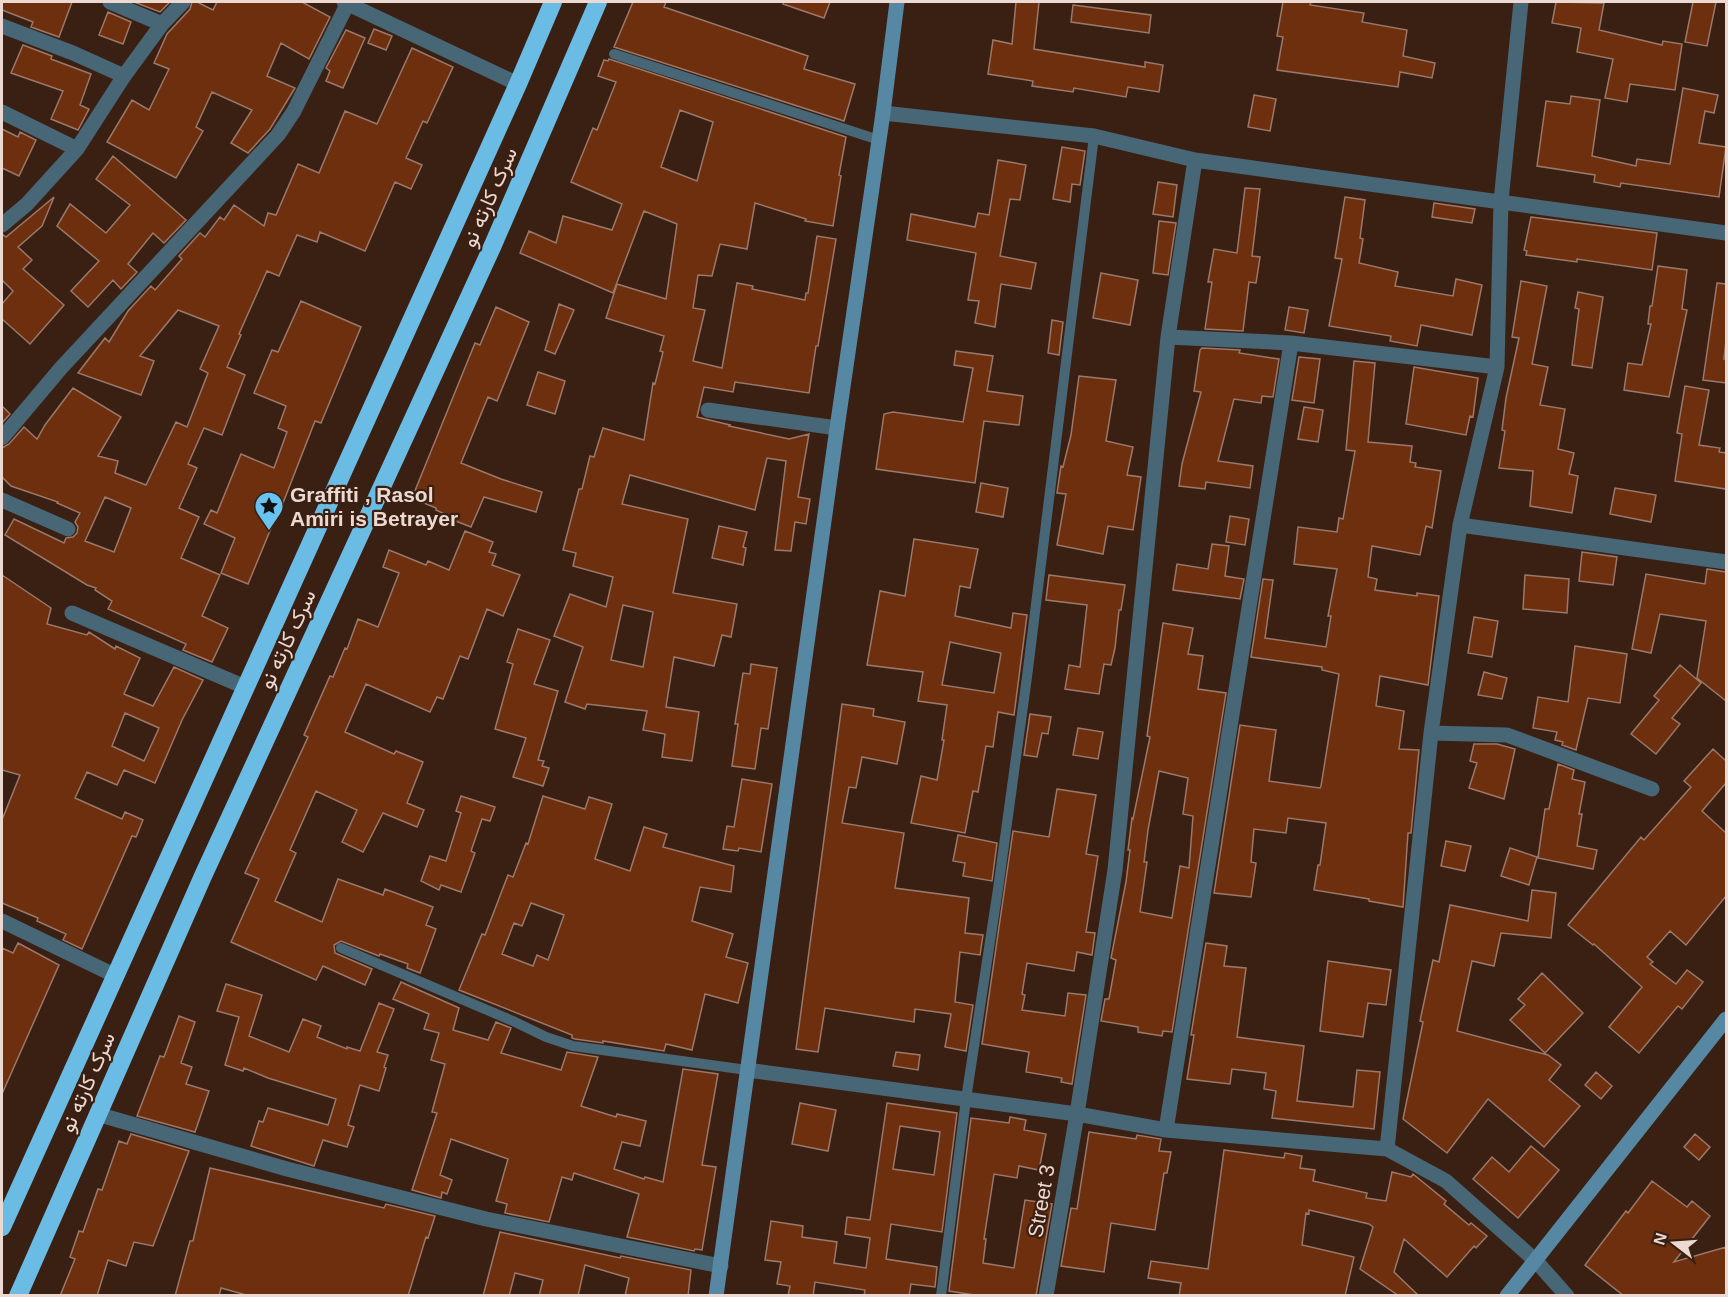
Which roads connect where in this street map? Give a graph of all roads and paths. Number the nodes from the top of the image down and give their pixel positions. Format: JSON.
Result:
{"nodes":[{"id":1,"x":110,"y":2,"type":"edge"},
{"id":2,"x":183,"y":2,"type":"edge"},
{"id":3,"x":346,"y":2,"type":"edge"},
{"id":4,"x":553,"y":2,"type":"edge"},
{"id":5,"x":598,"y":2,"type":"edge"},
{"id":6,"x":897,"y":2,"type":"edge"},
{"id":7,"x":1521,"y":2,"type":"edge"},
{"id":8,"x":162,"y":24,"type":"junction"},
{"id":9,"x":2,"y":26,"type":"edge"},
{"id":10,"x":614,"y":54,"type":"dead end"},
{"id":11,"x":124,"y":76,"type":"junction"},
{"id":12,"x":518,"y":84,"type":"junction"},
{"id":13,"x":2,"y":112,"type":"edge"},
{"id":14,"x":883,"y":113,"type":"junction"},
{"id":15,"x":1094,"y":135,"type":"junction"},
{"id":16,"x":879,"y":140,"type":"junction"},
{"id":17,"x":77,"y":149,"type":"junction"},
{"id":18,"x":1196,"y":160,"type":"junction"},
{"id":19,"x":1501,"y":201,"type":"junction"},
{"id":20,"x":2,"y":225,"type":"edge"},
{"id":21,"x":1726,"y":232,"type":"edge"},
{"id":22,"x":1168,"y":337,"type":"junction"},
{"id":23,"x":1291,"y":343,"type":"junction"},
{"id":24,"x":1497,"y":367,"type":"junction"},
{"id":25,"x":708,"y":410,"type":"dead end"},
{"id":26,"x":837,"y":428,"type":"junction"},
{"id":27,"x":2,"y":438,"type":"edge"},
{"id":28,"x":2,"y":500,"type":"edge"},
{"id":29,"x":1460,"y":525,"type":"junction"},
{"id":30,"x":68,"y":529,"type":"dead end"},
{"id":31,"x":1726,"y":562,"type":"edge"},
{"id":32,"x":72,"y":613,"type":"dead end"},
{"id":33,"x":245,"y":687,"type":"junction"},
{"id":34,"x":1431,"y":733,"type":"junction"},
{"id":35,"x":1652,"y":789,"type":"dead end"},
{"id":36,"x":2,"y":921,"type":"edge"},
{"id":37,"x":341,"y":948,"type":"dead end"},
{"id":38,"x":114,"y":975,"type":"junction"},
{"id":39,"x":1726,"y":1019,"type":"edge"},
{"id":40,"x":747,"y":1070,"type":"junction"},
{"id":41,"x":966,"y":1099,"type":"junction"},
{"id":42,"x":97,"y":1114,"type":"junction"},
{"id":43,"x":1077,"y":1114,"type":"junction"},
{"id":44,"x":1166,"y":1130,"type":"junction"},
{"id":45,"x":1387,"y":1149,"type":"junction"},
{"id":46,"x":6,"y":1207,"type":"edge"},
{"id":47,"x":2,"y":1227,"type":"edge"},
{"id":48,"x":1536,"y":1261,"type":"junction"},
{"id":49,"x":721,"y":1266,"type":"junction"},
{"id":50,"x":18,"y":1296,"type":"edge"},
{"id":51,"x":716,"y":1296,"type":"edge"},
{"id":52,"x":941,"y":1296,"type":"edge"},
{"id":53,"x":1046,"y":1296,"type":"edge"},
{"id":54,"x":1507,"y":1296,"type":"edge"},
{"id":55,"x":1567,"y":1296,"type":"edge"}],
"edges":[{"from":1,"to":8,"type":"street"},
{"from":2,"to":8,"type":"street"},
{"from":3,"to":12,"type":"street"},
{"from":3,"to":27,"type":"street"},
{"from":4,"to":12,"type":"highway","name":"سرک کارته نو"},
{"from":5,"to":42,"type":"highway","name":"سرک کارته نو"},
{"from":6,"to":14,"type":"main road"},
{"from":7,"to":19,"type":"street"},
{"from":8,"to":11,"type":"street"},
{"from":9,"to":11,"type":"street"},
{"from":10,"to":16,"type":"lane"},
{"from":11,"to":17,"type":"street"},
{"from":12,"to":33,"type":"highway","name":"سرک کارته نو"},
{"from":13,"to":17,"type":"street"},
{"from":14,"to":15,"type":"street"},
{"from":14,"to":16,"type":"main road"},
{"from":15,"to":18,"type":"street"},
{"from":15,"to":41,"type":"lane"},
{"from":16,"to":26,"type":"main road"},
{"from":17,"to":20,"type":"street"},
{"from":18,"to":19,"type":"street"},
{"from":18,"to":22,"type":"street","name":"Street 3"},
{"from":19,"to":21,"type":"street"},
{"from":19,"to":24,"type":"street"},
{"from":22,"to":23,"type":"street"},
{"from":22,"to":43,"type":"street","name":"Street 3"},
{"from":23,"to":24,"type":"street"},
{"from":23,"to":44,"type":"street"},
{"from":24,"to":29,"type":"street"},
{"from":25,"to":26,"type":"street"},
{"from":26,"to":40,"type":"main road"},
{"from":28,"to":30,"type":"street"},
{"from":29,"to":31,"type":"street"},
{"from":29,"to":34,"type":"street"},
{"from":32,"to":33,"type":"street"},
{"from":33,"to":38,"type":"highway","name":"سرک کارته نو"},
{"from":34,"to":35,"type":"street"},
{"from":34,"to":45,"type":"street"},
{"from":36,"to":38,"type":"street"},
{"from":37,"to":40,"type":"lane"},
{"from":38,"to":46,"type":"highway","name":"سرک کارته نو"},
{"from":39,"to":48,"type":"main road"},
{"from":40,"to":41,"type":"street"},
{"from":40,"to":49,"type":"main road"},
{"from":41,"to":43,"type":"street"},
{"from":41,"to":52,"type":"lane"},
{"from":42,"to":49,"type":"street"},
{"from":42,"to":50,"type":"highway","name":"سرک کارته نو"},
{"from":43,"to":44,"type":"street"},
{"from":43,"to":53,"type":"street","name":"Street 3"},
{"from":44,"to":45,"type":"street"},
{"from":45,"to":48,"type":"street"},
{"from":46,"to":47,"type":"highway","name":"سرک کارته نو"},
{"from":48,"to":54,"type":"main road"},
{"from":48,"to":55,"type":"street"},
{"from":49,"to":51,"type":"main road"}]}
